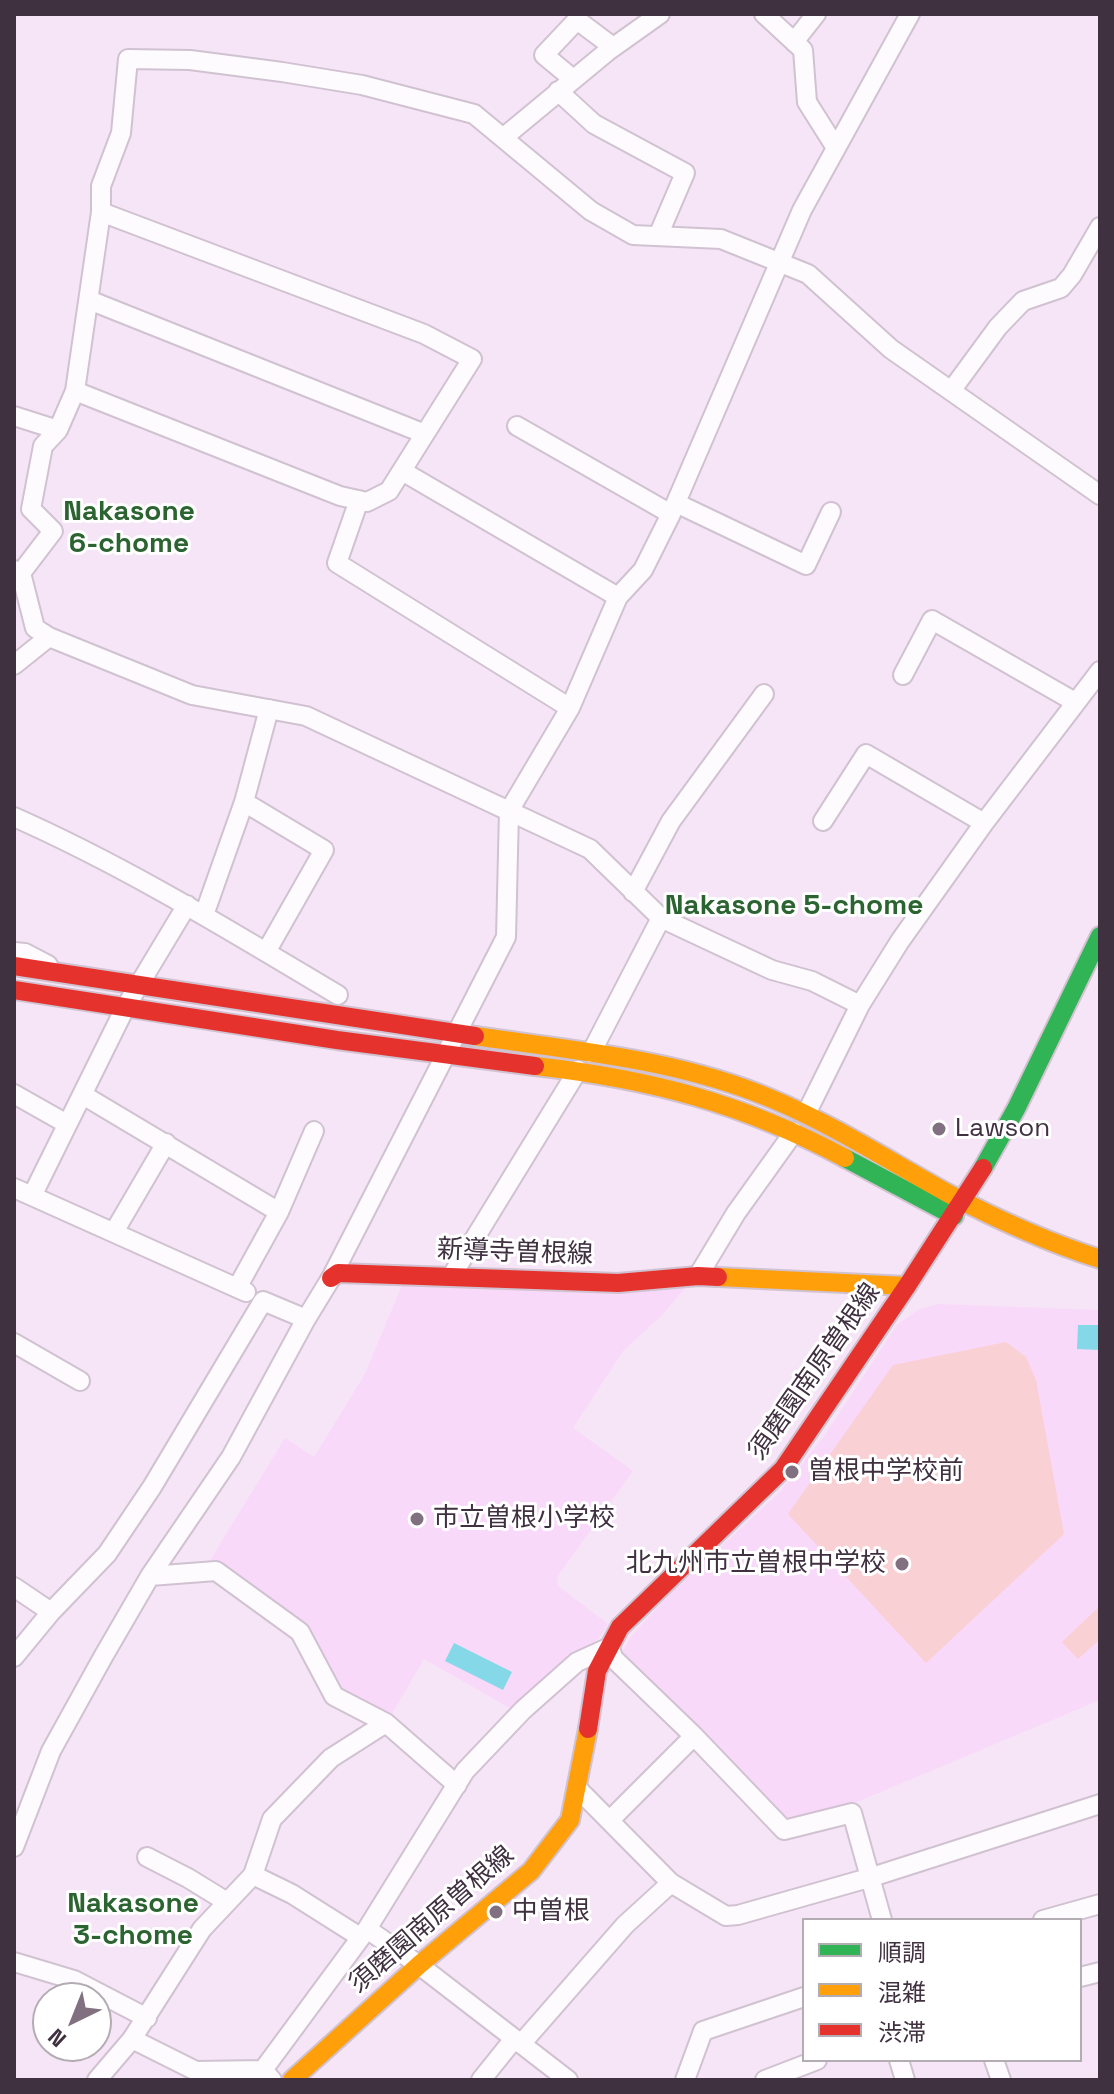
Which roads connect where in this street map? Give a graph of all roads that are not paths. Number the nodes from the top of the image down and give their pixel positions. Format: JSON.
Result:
{"nodes":[{"id":1,"x":764,"y":14,"type":"edge"},
{"id":2,"x":816,"y":14,"type":"edge"},
{"id":3,"x":910,"y":14,"type":"edge"},
{"id":4,"x":658,"y":15,"type":"edge"},
{"id":5,"x":794,"y":42,"type":"junction"},
{"id":6,"x":613,"y":47,"type":"junction"},
{"id":7,"x":573,"y":79,"type":"junction"},
{"id":8,"x":558,"y":91,"type":"junction"},
{"id":9,"x":504,"y":137,"type":"junction"},
{"id":10,"x":836,"y":148,"type":"junction"},
{"id":11,"x":101,"y":212,"type":"junction"},
{"id":12,"x":1100,"y":227,"type":"edge"},
{"id":13,"x":658,"y":236,"type":"junction"},
{"id":14,"x":781,"y":262,"type":"junction"},
{"id":15,"x":89,"y":300,"type":"junction"},
{"id":16,"x":75,"y":391,"type":"junction"},
{"id":17,"x":951,"y":391,"type":"junction"},
{"id":18,"x":14,"y":416,"type":"edge"},
{"id":19,"x":517,"y":426,"type":"dead end"},
{"id":20,"x":58,"y":430,"type":"junction"},
{"id":21,"x":425,"y":434,"type":"junction"},
{"id":22,"x":402,"y":471,"type":"junction"},
{"id":23,"x":1100,"y":495,"type":"edge"},
{"id":24,"x":359,"y":500,"type":"junction"},
{"id":25,"x":674,"y":509,"type":"junction"},
{"id":26,"x":831,"y":512,"type":"dead end"},
{"id":27,"x":17,"y":572,"type":"edge"},
{"id":28,"x":618,"y":597,"type":"junction"},
{"id":29,"x":49,"y":637,"type":"junction"},
{"id":30,"x":14,"y":665,"type":"edge"},
{"id":31,"x":1100,"y":671,"type":"edge"},
{"id":32,"x":903,"y":675,"type":"dead end"},
{"id":33,"x":764,"y":694,"type":"dead end"},
{"id":34,"x":1075,"y":702,"type":"junction"},
{"id":35,"x":570,"y":708,"type":"junction"},
{"id":36,"x":269,"y":709,"type":"junction"},
{"id":37,"x":244,"y":802,"type":"junction"},
{"id":38,"x":509,"y":811,"type":"junction"},
{"id":39,"x":14,"y":817,"type":"edge"},
{"id":40,"x":823,"y":821,"type":"dead end"},
{"id":41,"x":984,"y":823,"type":"junction"},
{"id":42,"x":633,"y":892,"type":"junction"},
{"id":43,"x":187,"y":905,"type":"junction"},
{"id":44,"x":204,"y":915,"type":"junction"},
{"id":45,"x":661,"y":918,"type":"junction"},
{"id":46,"x":1100,"y":936,"type":"edge"},
{"id":47,"x":14,"y":952,"type":"edge"},
{"id":48,"x":266,"y":952,"type":"junction"},
{"id":49,"x":14,"y":966,"type":"edge"},
{"id":50,"x":63,"y":972,"type":"junction"},
{"id":51,"x":140,"y":985,"type":"junction"},
{"id":52,"x":14,"y":993,"type":"edge"},
{"id":53,"x":338,"y":995,"type":"dead end"},
{"id":54,"x":860,"y":1005,"type":"junction"},
{"id":55,"x":125,"y":1008,"type":"junction"},
{"id":56,"x":455,"y":1034,"type":"junction"},
{"id":57,"x":591,"y":1053,"type":"junction"},
{"id":58,"x":446,"y":1056,"type":"junction"},
{"id":59,"x":578,"y":1070,"type":"junction"},
{"id":60,"x":14,"y":1094,"type":"edge"},
{"id":61,"x":83,"y":1095,"type":"junction"},
{"id":62,"x":806,"y":1114,"type":"junction"},
{"id":63,"x":67,"y":1124,"type":"junction"},
{"id":64,"x":314,"y":1131,"type":"dead end"},
{"id":65,"x":794,"y":1132,"type":"junction"},
{"id":66,"x":166,"y":1143,"type":"junction"},
{"id":67,"x":14,"y":1188,"type":"edge"},
{"id":68,"x":32,"y":1196,"type":"junction"},
{"id":69,"x":958,"y":1208,"type":"junction"},
{"id":70,"x":279,"y":1212,"type":"junction"},
{"id":71,"x":114,"y":1232,"type":"junction"},
{"id":72,"x":1017,"y":1247,"type":"dead end"},
{"id":73,"x":1100,"y":1259,"type":"edge"},
{"id":74,"x":698,"y":1276,"type":"junction"},
{"id":75,"x":451,"y":1277,"type":"junction"},
{"id":76,"x":331,"y":1278,"type":"junction"},
{"id":77,"x":907,"y":1286,"type":"junction"},
{"id":78,"x":237,"y":1288,"type":"junction"},
{"id":79,"x":263,"y":1301,"type":"junction"},
{"id":80,"x":306,"y":1319,"type":"junction"},
{"id":81,"x":14,"y":1343,"type":"edge"},
{"id":82,"x":80,"y":1381,"type":"dead end"},
{"id":83,"x":150,"y":1576,"type":"junction"},
{"id":84,"x":14,"y":1587,"type":"edge"},
{"id":85,"x":51,"y":1612,"type":"junction"},
{"id":86,"x":610,"y":1647,"type":"junction"},
{"id":87,"x":14,"y":1657,"type":"edge"},
{"id":88,"x":386,"y":1723,"type":"junction"},
{"id":89,"x":694,"y":1736,"type":"junction"},
{"id":90,"x":457,"y":1785,"type":"junction"},
{"id":91,"x":578,"y":1789,"type":"junction"},
{"id":92,"x":1100,"y":1804,"type":"edge"},
{"id":93,"x":610,"y":1820,"type":"junction"},
{"id":94,"x":14,"y":1847,"type":"edge"},
{"id":95,"x":147,"y":1857,"type":"dead end"},
{"id":96,"x":253,"y":1875,"type":"junction"},
{"id":97,"x":872,"y":1877,"type":"junction"},
{"id":98,"x":671,"y":1883,"type":"junction"},
{"id":99,"x":227,"y":1902,"type":"junction"},
{"id":100,"x":1100,"y":1904,"type":"edge"},
{"id":101,"x":882,"y":1918,"type":"edge"},
{"id":102,"x":1050,"y":1918,"type":"edge"},
{"id":103,"x":363,"y":1933,"type":"junction"},
{"id":104,"x":14,"y":1962,"type":"edge"},
{"id":105,"x":419,"y":1965,"type":"junction"},
{"id":106,"x":802,"y":1998,"type":"edge"},
{"id":107,"x":147,"y":2018,"type":"junction"},
{"id":108,"x":132,"y":2039,"type":"junction"},
{"id":109,"x":517,"y":2041,"type":"junction"},
{"id":110,"x":812,"y":2062,"type":"edge"},
{"id":111,"x":545,"y":2074,"type":"edge"},
{"id":112,"x":268,"y":2075,"type":"edge"},
{"id":113,"x":97,"y":2080,"type":"edge"},
{"id":114,"x":292,"y":2080,"type":"edge"},
{"id":115,"x":481,"y":2080,"type":"edge"},
{"id":116,"x":568,"y":2080,"type":"edge"},
{"id":117,"x":685,"y":2080,"type":"edge"},
{"id":118,"x":765,"y":2080,"type":"edge"}],
"edges":[{"from":1,"to":5,"type":"street"},
{"from":2,"to":5,"type":"street"},
{"from":3,"to":10,"type":"street"},
{"from":4,"to":6,"type":"street"},
{"from":5,"to":10,"type":"street"},
{"from":6,"to":7,"type":"street"},
{"from":6,"to":7,"type":"street"},
{"from":7,"to":8,"type":"street"},
{"from":8,"to":9,"type":"street"},
{"from":8,"to":13,"type":"street"},
{"from":9,"to":11,"type":"street"},
{"from":9,"to":13,"type":"street"},
{"from":10,"to":14,"type":"street"},
{"from":11,"to":15,"type":"street"},
{"from":11,"to":21,"type":"street"},
{"from":12,"to":17,"type":"street"},
{"from":13,"to":14,"type":"street"},
{"from":14,"to":17,"type":"street"},
{"from":14,"to":25,"type":"street"},
{"from":15,"to":16,"type":"street"},
{"from":15,"to":21,"type":"street"},
{"from":16,"to":20,"type":"street"},
{"from":16,"to":24,"type":"street"},
{"from":17,"to":23,"type":"street"},
{"from":18,"to":20,"type":"street"},
{"from":19,"to":25,"type":"street"},
{"from":20,"to":27,"type":"street"},
{"from":21,"to":22,"type":"street"},
{"from":22,"to":24,"type":"street"},
{"from":22,"to":28,"type":"street"},
{"from":24,"to":35,"type":"street"},
{"from":25,"to":26,"type":"street"},
{"from":25,"to":28,"type":"street"},
{"from":27,"to":29,"type":"street"},
{"from":28,"to":35,"type":"street"},
{"from":29,"to":30,"type":"street"},
{"from":29,"to":36,"type":"street"},
{"from":31,"to":34,"type":"street"},
{"from":32,"to":34,"type":"street"},
{"from":33,"to":42,"type":"street"},
{"from":34,"to":41,"type":"street"},
{"from":35,"to":38,"type":"street"},
{"from":36,"to":37,"type":"street"},
{"from":36,"to":38,"type":"street"},
{"from":37,"to":44,"type":"street"},
{"from":37,"to":48,"type":"street"},
{"from":38,"to":42,"type":"street"},
{"from":38,"to":56,"type":"street"},
{"from":39,"to":43,"type":"street"},
{"from":40,"to":41,"type":"street"},
{"from":41,"to":54,"type":"street"},
{"from":42,"to":45,"type":"street"},
{"from":43,"to":44,"type":"street"},
{"from":43,"to":51,"type":"street"},
{"from":44,"to":48,"type":"street"},
{"from":45,"to":54,"type":"street"},
{"from":45,"to":57,"type":"street"},
{"from":46,"to":69,"type":"main road","name":"須磨園南原曽根線"},
{"from":47,"to":50,"type":"street"},
{"from":48,"to":53,"type":"street"},
{"from":49,"to":50,"type":"main road"},
{"from":50,"to":51,"type":"main road"},
{"from":51,"to":55,"type":"street"},
{"from":51,"to":56,"type":"main road"},
{"from":52,"to":55,"type":"main road"},
{"from":54,"to":62,"type":"street"},
{"from":55,"to":58,"type":"main road"},
{"from":55,"to":61,"type":"street"},
{"from":56,"to":57,"type":"main road"},
{"from":56,"to":58,"type":"street"},
{"from":57,"to":62,"type":"main road"},
{"from":58,"to":59,"type":"main road"},
{"from":58,"to":76,"type":"street"},
{"from":59,"to":65,"type":"main road"},
{"from":59,"to":75,"type":"street"},
{"from":60,"to":63,"type":"street"},
{"from":61,"to":63,"type":"street"},
{"from":61,"to":66,"type":"street"},
{"from":62,"to":69,"type":"main road"},
{"from":63,"to":68,"type":"street"},
{"from":64,"to":70,"type":"street"},
{"from":65,"to":69,"type":"main road"},
{"from":65,"to":74,"type":"street"},
{"from":66,"to":70,"type":"street"},
{"from":66,"to":71,"type":"street"},
{"from":67,"to":68,"type":"street"},
{"from":68,"to":71,"type":"street"},
{"from":69,"to":72,"type":"main road"},
{"from":69,"to":73,"type":"main road"},
{"from":69,"to":77,"type":"main road","name":"須磨園南原曽根線"},
{"from":70,"to":78,"type":"street"},
{"from":71,"to":78,"type":"street"},
{"from":74,"to":75,"type":"main road","name":"新導寺曽根線"},
{"from":74,"to":77,"type":"main road","name":"新導寺曽根線"},
{"from":75,"to":76,"type":"main road","name":"新導寺曽根線"},
{"from":76,"to":80,"type":"street"},
{"from":77,"to":86,"type":"main road","name":"須磨園南原曽根線"},
{"from":78,"to":79,"type":"street"},
{"from":79,"to":80,"type":"street"},
{"from":79,"to":85,"type":"street"},
{"from":80,"to":83,"type":"street"},
{"from":81,"to":82,"type":"street"},
{"from":83,"to":88,"type":"street"},
{"from":83,"to":94,"type":"street"},
{"from":84,"to":85,"type":"street"},
{"from":85,"to":87,"type":"street"},
{"from":86,"to":89,"type":"street"},
{"from":86,"to":90,"type":"street"},
{"from":86,"to":91,"type":"main road","name":"須磨園南原曽根線"},
{"from":88,"to":90,"type":"street"},
{"from":88,"to":96,"type":"street"},
{"from":89,"to":93,"type":"street"},
{"from":89,"to":97,"type":"street"},
{"from":90,"to":103,"type":"street"},
{"from":91,"to":93,"type":"street"},
{"from":91,"to":105,"type":"main road","name":"須磨園南原曽根線"},
{"from":92,"to":97,"type":"street"},
{"from":93,"to":98,"type":"street"},
{"from":95,"to":99,"type":"street"},
{"from":96,"to":99,"type":"street"},
{"from":96,"to":103,"type":"street"},
{"from":97,"to":98,"type":"street"},
{"from":97,"to":101,"type":"street"},
{"from":98,"to":109,"type":"street"},
{"from":99,"to":107,"type":"street"},
{"from":100,"to":102,"type":"street"},
{"from":103,"to":105,"type":"street"},
{"from":103,"to":112,"type":"street"},
{"from":104,"to":107,"type":"street"},
{"from":105,"to":109,"type":"street"},
{"from":105,"to":114,"type":"main road","name":"須磨園南原曽根線"},
{"from":106,"to":117,"type":"street"},
{"from":107,"to":108,"type":"street"},
{"from":108,"to":112,"type":"street"},
{"from":108,"to":113,"type":"street"},
{"from":109,"to":111,"type":"street"},
{"from":109,"to":115,"type":"street"},
{"from":110,"to":118,"type":"street"},
{"from":111,"to":116,"type":"street"}]}
